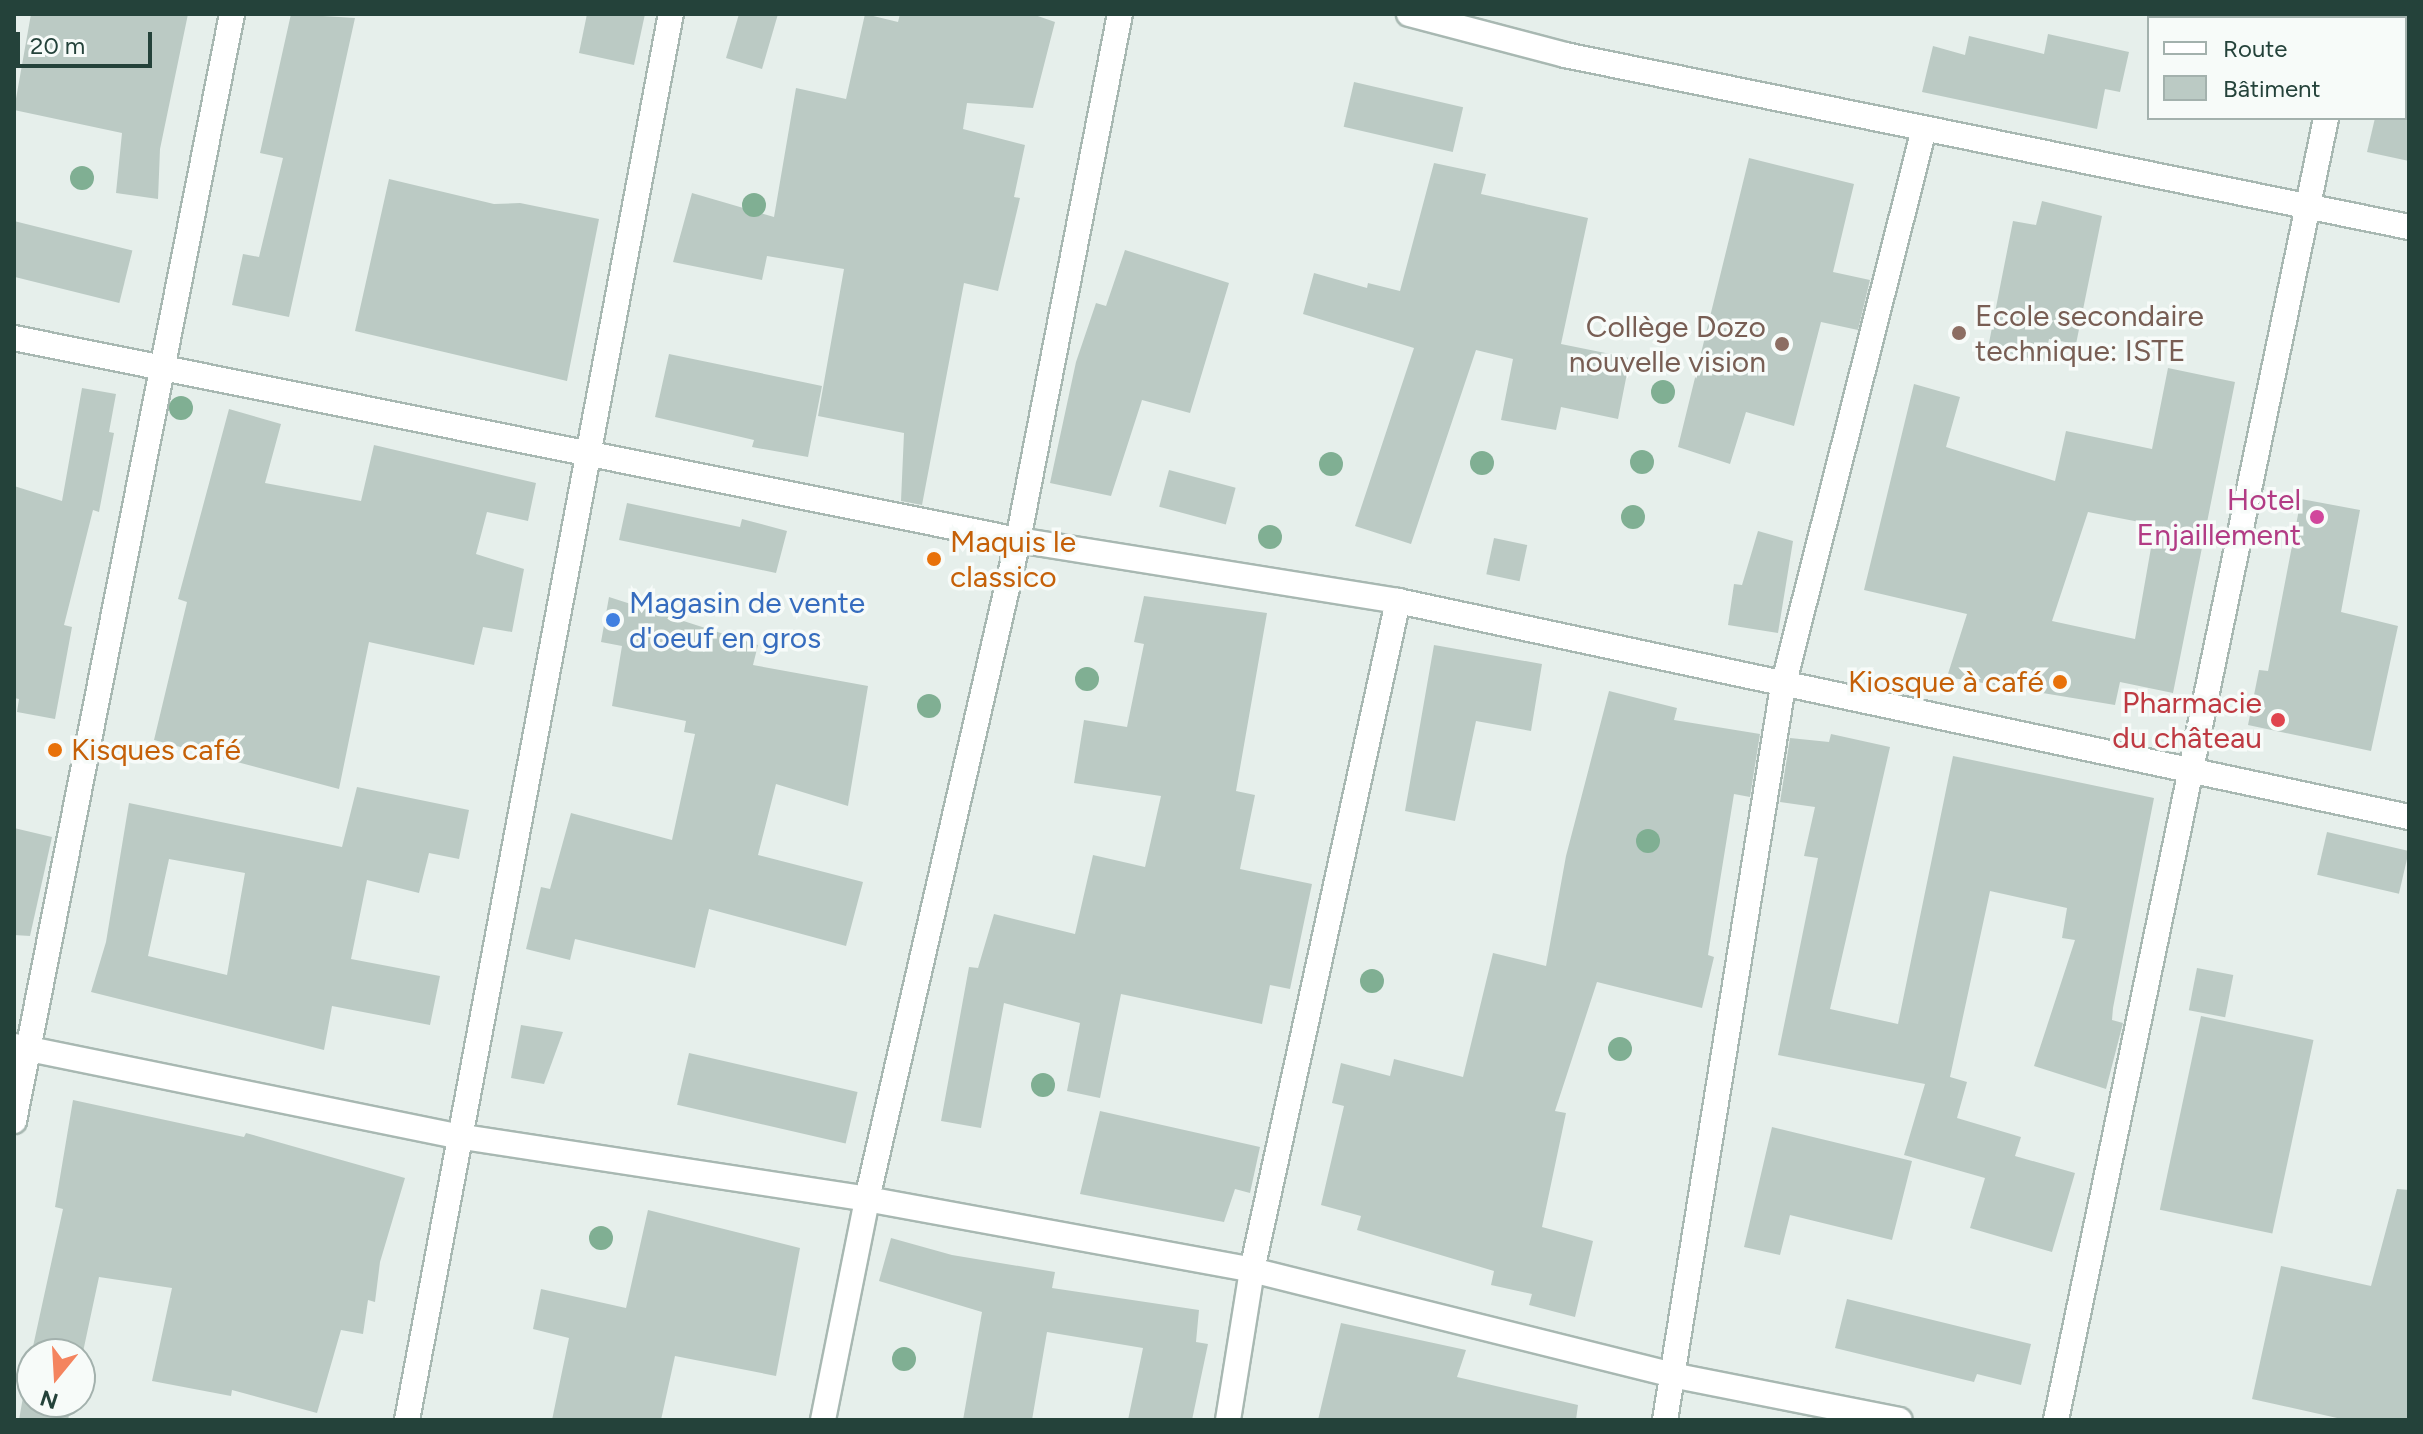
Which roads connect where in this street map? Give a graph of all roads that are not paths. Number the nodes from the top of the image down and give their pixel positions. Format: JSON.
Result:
{"nodes":[{"id":1,"x":232,"y":14,"type":"edge"},
{"id":2,"x":671,"y":14,"type":"edge"},
{"id":3,"x":1120,"y":14,"type":"edge"},
{"id":4,"x":1409,"y":14,"type":"edge"},
{"id":5,"x":2326,"y":120,"type":"edge"},
{"id":6,"x":1924,"y":129,"type":"junction"},
{"id":7,"x":2308,"y":207,"type":"junction"},
{"id":8,"x":2409,"y":227,"type":"edge"},
{"id":9,"x":14,"y":338,"type":"edge"},
{"id":10,"x":162,"y":370,"type":"junction"},
{"id":11,"x":585,"y":454,"type":"junction"},
{"id":12,"x":1018,"y":540,"type":"junction"},
{"id":13,"x":1398,"y":601,"type":"junction"},
{"id":14,"x":1783,"y":686,"type":"junction"},
{"id":15,"x":2190,"y":773,"type":"junction"},
{"id":16,"x":2409,"y":817,"type":"edge"},
{"id":17,"x":21,"y":1048,"type":"edge"},
{"id":18,"x":14,"y":1121,"type":"edge"},
{"id":19,"x":463,"y":1137,"type":"junction"},
{"id":20,"x":867,"y":1199,"type":"junction"},
{"id":21,"x":1252,"y":1270,"type":"junction"},
{"id":22,"x":1672,"y":1375,"type":"junction"},
{"id":23,"x":407,"y":1420,"type":"edge"},
{"id":24,"x":823,"y":1420,"type":"edge"},
{"id":25,"x":1228,"y":1420,"type":"edge"},
{"id":26,"x":1665,"y":1420,"type":"edge"},
{"id":27,"x":1900,"y":1420,"type":"edge"},
{"id":28,"x":2056,"y":1420,"type":"edge"}],
"edges":[{"from":1,"to":10,"type":"street"},
{"from":2,"to":11,"type":"street"},
{"from":3,"to":12,"type":"street"},
{"from":4,"to":6,"type":"street"},
{"from":5,"to":7,"type":"street"},
{"from":6,"to":7,"type":"street"},
{"from":6,"to":14,"type":"street"},
{"from":7,"to":8,"type":"street"},
{"from":7,"to":15,"type":"street"},
{"from":9,"to":10,"type":"street"},
{"from":10,"to":11,"type":"street"},
{"from":10,"to":17,"type":"street"},
{"from":11,"to":12,"type":"street"},
{"from":11,"to":19,"type":"street"},
{"from":12,"to":13,"type":"street"},
{"from":12,"to":20,"type":"street"},
{"from":13,"to":14,"type":"street"},
{"from":13,"to":21,"type":"street"},
{"from":14,"to":15,"type":"street"},
{"from":14,"to":22,"type":"street"},
{"from":15,"to":16,"type":"street"},
{"from":15,"to":28,"type":"street"},
{"from":17,"to":18,"type":"street"},
{"from":17,"to":19,"type":"street"},
{"from":19,"to":20,"type":"street"},
{"from":19,"to":23,"type":"street"},
{"from":20,"to":21,"type":"street"},
{"from":20,"to":24,"type":"street"},
{"from":21,"to":22,"type":"street"},
{"from":21,"to":25,"type":"street"},
{"from":22,"to":26,"type":"street"},
{"from":22,"to":27,"type":"street"}]}
